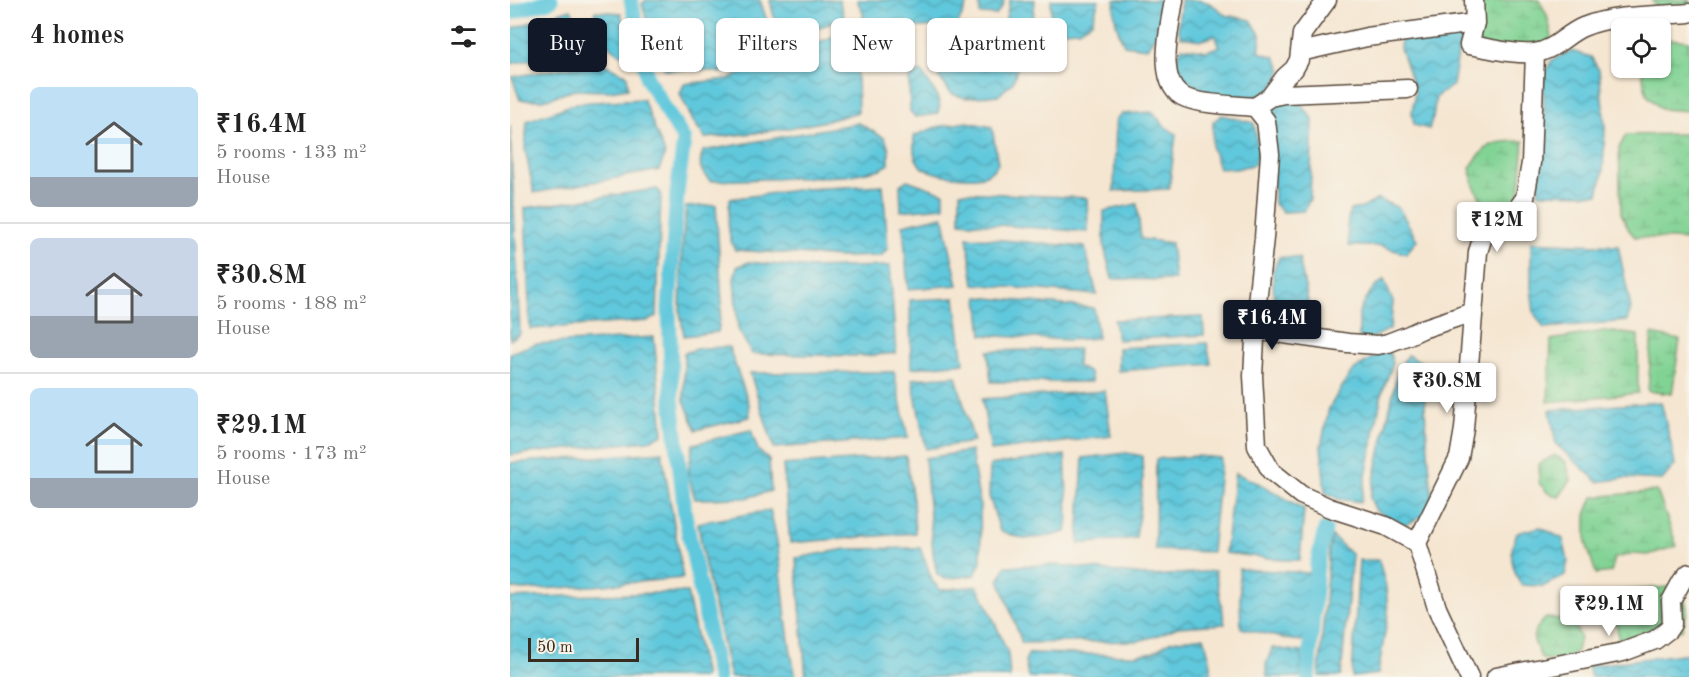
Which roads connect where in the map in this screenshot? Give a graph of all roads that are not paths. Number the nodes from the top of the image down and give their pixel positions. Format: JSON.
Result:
{"nodes":[{"id":1,"x":1174,"y":0,"type":"edge"},
{"id":2,"x":1326,"y":0,"type":"edge"},
{"id":3,"x":1474,"y":0,"type":"edge"},
{"id":4,"x":1660,"y":8,"type":"edge"},
{"id":5,"x":1689,"y":13,"type":"edge"},
{"id":6,"x":1475,"y":23,"type":"junction"},
{"id":7,"x":1300,"y":52,"type":"junction"},
{"id":8,"x":1535,"y":53,"type":"junction"},
{"id":9,"x":1408,"y":89,"type":"dead end"},
{"id":10,"x":1263,"y":102,"type":"junction"},
{"id":11,"x":1473,"y":312,"type":"junction"},
{"id":12,"x":1256,"y":330,"type":"junction"},
{"id":13,"x":1417,"y":543,"type":"junction"},
{"id":14,"x":1689,"y":573,"type":"edge"},
{"id":15,"x":1469,"y":677,"type":"edge"},
{"id":16,"x":1496,"y":677,"type":"edge"}],
"edges":[{"from":1,"to":10,"type":"street"},
{"from":2,"to":7,"type":"street"},
{"from":3,"to":6,"type":"street"},
{"from":4,"to":5,"type":"street"},
{"from":4,"to":8,"type":"street"},
{"from":6,"to":7,"type":"street"},
{"from":6,"to":8,"type":"street"},
{"from":7,"to":10,"type":"street"},
{"from":8,"to":11,"type":"street"},
{"from":9,"to":10,"type":"street"},
{"from":10,"to":12,"type":"street"},
{"from":11,"to":12,"type":"street"},
{"from":11,"to":13,"type":"street"},
{"from":12,"to":13,"type":"street"},
{"from":13,"to":15,"type":"street"},
{"from":14,"to":16,"type":"street"}]}
